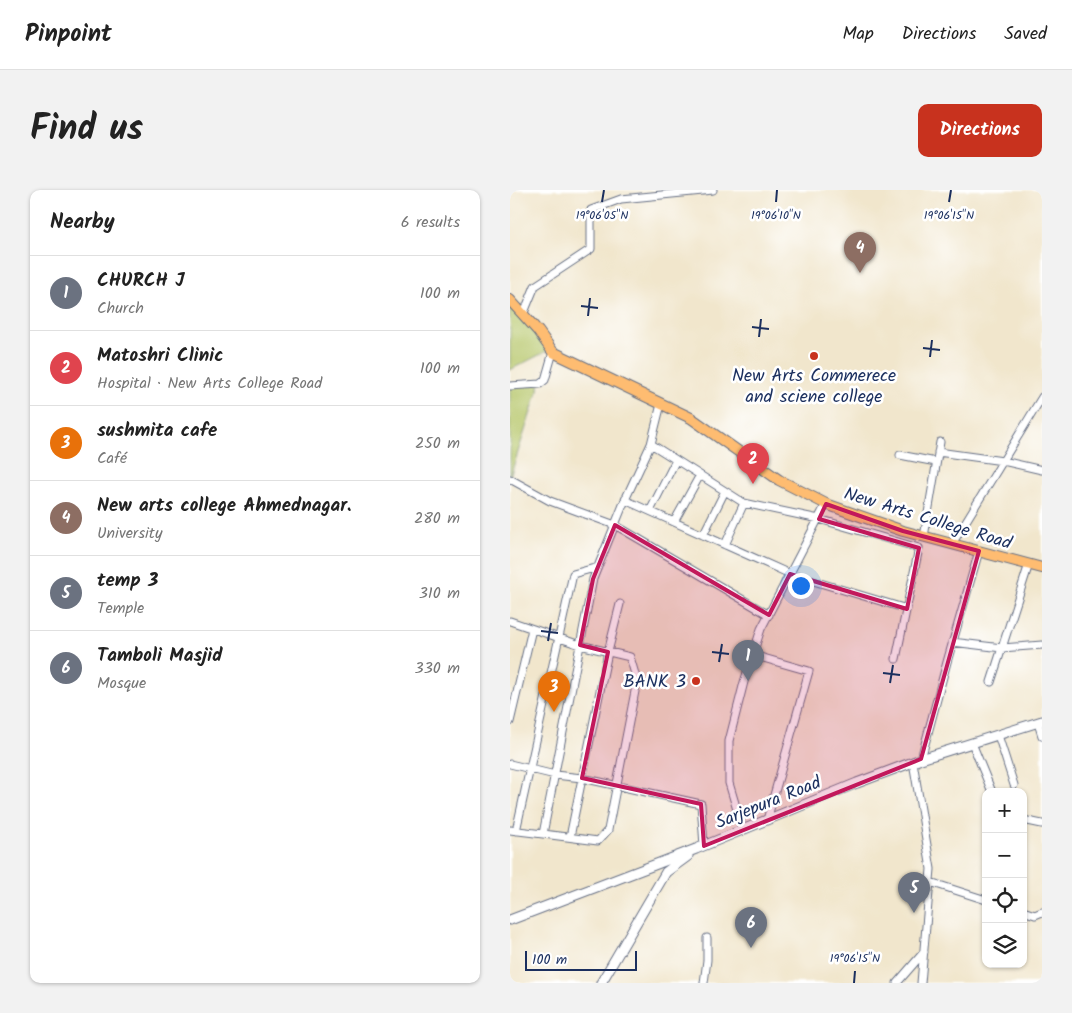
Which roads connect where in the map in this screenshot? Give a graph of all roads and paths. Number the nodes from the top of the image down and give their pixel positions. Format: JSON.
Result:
{"nodes":[{"id":1,"x":713,"y":190,"type":"edge"},
{"id":2,"x":510,"y":300,"type":"edge"},
{"id":3,"x":523,"y":315,"type":"junction"},
{"id":4,"x":553,"y":352,"type":"junction"},
{"id":5,"x":510,"y":386,"type":"edge"},
{"id":6,"x":1042,"y":397,"type":"edge"},
{"id":7,"x":661,"y":404,"type":"junction"},
{"id":8,"x":940,"y":442,"type":"dead end"},
{"id":9,"x":651,"y":444,"type":"junction"},
{"id":10,"x":938,"y":452,"type":"junction"},
{"id":11,"x":900,"y":456,"type":"dead end"},
{"id":12,"x":676,"y":460,"type":"junction"},
{"id":13,"x":1003,"y":460,"type":"junction"},
{"id":14,"x":936,"y":462,"type":"junction"},
{"id":15,"x":1042,"y":470,"type":"edge"},
{"id":16,"x":700,"y":475,"type":"junction"},
{"id":17,"x":510,"y":479,"type":"edge"},
{"id":18,"x":725,"y":491,"type":"junction"},
{"id":19,"x":625,"y":500,"type":"junction"},
{"id":20,"x":744,"y":503,"type":"junction"},
{"id":21,"x":826,"y":504,"type":"junction"},
{"id":22,"x":650,"y":511,"type":"junction"},
{"id":23,"x":818,"y":519,"type":"junction"},
{"id":24,"x":674,"y":522,"type":"junction"},
{"id":25,"x":615,"y":525,"type":"junction"},
{"id":26,"x":703,"y":535,"type":"junction"},
{"id":27,"x":924,"y":537,"type":"junction"},
{"id":28,"x":952,"y":544,"type":"junction"},
{"id":29,"x":725,"y":545,"type":"junction"},
{"id":30,"x":979,"y":551,"type":"junction"},
{"id":31,"x":1028,"y":564,"type":"junction"},
{"id":32,"x":598,"y":568,"type":"junction"},
{"id":33,"x":1042,"y":568,"type":"edge"},
{"id":34,"x":790,"y":574,"type":"junction"},
{"id":35,"x":620,"y":604,"type":"dead end"},
{"id":36,"x":907,"y":609,"type":"junction"},
{"id":37,"x":768,"y":615,"type":"junction"},
{"id":38,"x":510,"y":621,"type":"edge"},
{"id":39,"x":532,"y":629,"type":"junction"},
{"id":40,"x":558,"y":637,"type":"junction"},
{"id":41,"x":952,"y":642,"type":"junction"},
{"id":42,"x":580,"y":645,"type":"junction"},
{"id":43,"x":1042,"y":646,"type":"edge"},
{"id":44,"x":1002,"y":648,"type":"junction"},
{"id":45,"x":608,"y":652,"type":"junction"},
{"id":46,"x":753,"y":655,"type":"junction"},
{"id":47,"x":896,"y":658,"type":"dead end"},
{"id":48,"x":991,"y":682,"type":"dead end"},
{"id":49,"x":510,"y":722,"type":"edge"},
{"id":50,"x":1040,"y":722,"type":"edge"},
{"id":51,"x":998,"y":735,"type":"junction"},
{"id":52,"x":1042,"y":736,"type":"edge"},
{"id":53,"x":972,"y":743,"type":"junction"},
{"id":54,"x":917,"y":761,"type":"junction"},
{"id":55,"x":510,"y":764,"type":"edge"},
{"id":56,"x":529,"y":769,"type":"junction"},
{"id":57,"x":555,"y":775,"type":"junction"},
{"id":58,"x":582,"y":778,"type":"junction"},
{"id":59,"x":617,"y":785,"type":"junction"},
{"id":60,"x":1014,"y":786,"type":"dead end"},
{"id":61,"x":990,"y":788,"type":"edge"},
{"id":62,"x":767,"y":820,"type":"junction"},
{"id":63,"x":1027,"y":821,"type":"edge"},
{"id":64,"x":1042,"y":824,"type":"edge"},
{"id":65,"x":513,"y":830,"type":"edge"},
{"id":66,"x":743,"y":830,"type":"junction"},
{"id":67,"x":543,"y":834,"type":"junction"},
{"id":68,"x":570,"y":837,"type":"junction"},
{"id":69,"x":700,"y":848,"type":"junction"},
{"id":70,"x":930,"y":882,"type":"junction"},
{"id":71,"x":982,"y":899,"type":"edge"},
{"id":72,"x":1027,"y":912,"type":"edge"},
{"id":73,"x":1042,"y":912,"type":"edge"},
{"id":74,"x":510,"y":920,"type":"edge"},
{"id":75,"x":707,"y":938,"type":"dead end"},
{"id":76,"x":924,"y":952,"type":"junction"},
{"id":77,"x":601,"y":983,"type":"edge"},
{"id":78,"x":704,"y":983,"type":"edge"},
{"id":79,"x":897,"y":983,"type":"edge"},
{"id":80,"x":921,"y":983,"type":"edge"}],
"edges":[{"from":1,"to":3,"type":"street"},
{"from":2,"to":3,"type":"main road","name":"New Arts College Road"},
{"from":3,"to":4,"type":"main road","name":"New Arts College Road"},
{"from":4,"to":5,"type":"street"},
{"from":4,"to":7,"type":"main road","name":"New Arts College Road"},
{"from":6,"to":13,"type":"street"},
{"from":7,"to":9,"type":"street"},
{"from":7,"to":21,"type":"main road","name":"New Arts College Road"},
{"from":8,"to":10,"type":"street"},
{"from":9,"to":12,"type":"street"},
{"from":9,"to":19,"type":"street"},
{"from":10,"to":13,"type":"street"},
{"from":10,"to":14,"type":"street"},
{"from":11,"to":14,"type":"street"},
{"from":12,"to":16,"type":"street"},
{"from":12,"to":22,"type":"street"},
{"from":13,"to":15,"type":"street"},
{"from":13,"to":28,"type":"street"},
{"from":14,"to":27,"type":"street"},
{"from":16,"to":18,"type":"street"},
{"from":16,"to":24,"type":"street"},
{"from":17,"to":25,"type":"street"},
{"from":18,"to":20,"type":"street"},
{"from":18,"to":26,"type":"street"},
{"from":19,"to":22,"type":"street"},
{"from":19,"to":25,"type":"street"},
{"from":20,"to":23,"type":"street"},
{"from":20,"to":29,"type":"street"},
{"from":21,"to":23,"type":"street"},
{"from":21,"to":27,"type":"main road","name":"New Arts College Road"},
{"from":22,"to":24,"type":"street"},
{"from":23,"to":34,"type":"street"},
{"from":23,"to":36,"type":"street"},
{"from":24,"to":26,"type":"street"},
{"from":25,"to":32,"type":"street"},
{"from":25,"to":37,"type":"street"},
{"from":26,"to":29,"type":"street"},
{"from":27,"to":28,"type":"main road","name":"New Arts College Road"},
{"from":28,"to":30,"type":"main road","name":"New Arts College Road"},
{"from":29,"to":34,"type":"street"},
{"from":30,"to":31,"type":"main road","name":"New Arts College Road"},
{"from":30,"to":41,"type":"street"},
{"from":31,"to":33,"type":"main road","name":"New Arts College Road"},
{"from":31,"to":44,"type":"street"},
{"from":32,"to":40,"type":"street"},
{"from":32,"to":42,"type":"street"},
{"from":34,"to":36,"type":"street"},
{"from":34,"to":37,"type":"street"},
{"from":35,"to":45,"type":"street"},
{"from":36,"to":47,"type":"street"},
{"from":37,"to":46,"type":"street"},
{"from":38,"to":39,"type":"street"},
{"from":39,"to":40,"type":"street"},
{"from":39,"to":49,"type":"street"},
{"from":40,"to":42,"type":"street"},
{"from":40,"to":56,"type":"street"},
{"from":41,"to":44,"type":"street"},
{"from":41,"to":54,"type":"street"},
{"from":42,"to":45,"type":"street"},
{"from":42,"to":57,"type":"street"},
{"from":43,"to":44,"type":"street"},
{"from":44,"to":48,"type":"street"},
{"from":45,"to":58,"type":"street"},
{"from":45,"to":59,"type":"street"},
{"from":46,"to":62,"type":"street"},
{"from":46,"to":66,"type":"street"},
{"from":50,"to":51,"type":"street","name":"Sarjepura Road"},
{"from":50,"to":52,"type":"street"},
{"from":51,"to":53,"type":"street","name":"Sarjepura Road"},
{"from":51,"to":60,"type":"street"},
{"from":53,"to":54,"type":"street","name":"Sarjepura Road"},
{"from":53,"to":61,"type":"street"},
{"from":54,"to":62,"type":"street","name":"Sarjepura Road"},
{"from":54,"to":70,"type":"street"},
{"from":55,"to":56,"type":"street"},
{"from":56,"to":57,"type":"street"},
{"from":56,"to":65,"type":"street"},
{"from":57,"to":58,"type":"street"},
{"from":57,"to":67,"type":"street"},
{"from":58,"to":59,"type":"street"},
{"from":58,"to":68,"type":"street"},
{"from":59,"to":68,"type":"street"},
{"from":59,"to":69,"type":"street"},
{"from":62,"to":66,"type":"street","name":"Sarjepura Road"},
{"from":63,"to":64,"type":"street"},
{"from":65,"to":67,"type":"street"},
{"from":66,"to":69,"type":"street","name":"Sarjepura Road"},
{"from":67,"to":68,"type":"street"},
{"from":69,"to":74,"type":"street","name":"Sarjepura Road"},
{"from":69,"to":77,"type":"street"},
{"from":70,"to":71,"type":"street"},
{"from":70,"to":76,"type":"street"},
{"from":72,"to":73,"type":"street"},
{"from":75,"to":78,"type":"street"},
{"from":76,"to":79,"type":"street"},
{"from":76,"to":80,"type":"street"}]}
